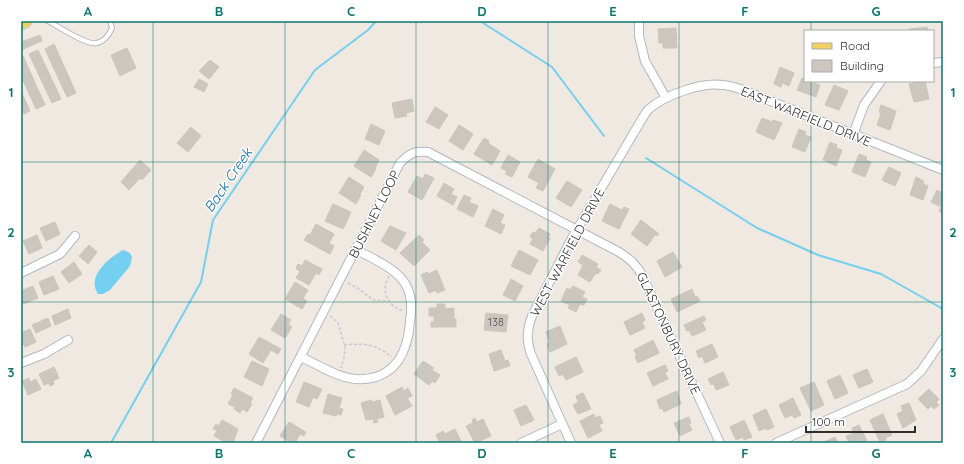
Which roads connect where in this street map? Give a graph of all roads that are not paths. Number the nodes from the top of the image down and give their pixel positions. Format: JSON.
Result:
{"nodes":[{"id":1,"x":25,"y":21,"type":"edge"},
{"id":2,"x":48,"y":21,"type":"edge"},
{"id":3,"x":110,"y":21,"type":"edge"},
{"id":4,"x":639,"y":21,"type":"edge"},
{"id":5,"x":21,"y":22,"type":"edge"},
{"id":6,"x":880,"y":82,"type":"edge"},
{"id":7,"x":666,"y":98,"type":"junction"},
{"id":8,"x":854,"y":135,"type":"junction"},
{"id":9,"x":943,"y":170,"type":"edge"},
{"id":10,"x":577,"y":230,"type":"junction"},
{"id":11,"x":75,"y":236,"type":"dead end"},
{"id":12,"x":357,"y":250,"type":"junction"},
{"id":13,"x":21,"y":273,"type":"edge"},
{"id":14,"x":943,"y":339,"type":"edge"},
{"id":15,"x":68,"y":340,"type":"dead end"},
{"id":16,"x":301,"y":356,"type":"junction"},
{"id":17,"x":21,"y":363,"type":"edge"},
{"id":18,"x":562,"y":424,"type":"junction"},
{"id":19,"x":256,"y":443,"type":"edge"},
{"id":20,"x":521,"y":443,"type":"edge"},
{"id":21,"x":571,"y":443,"type":"edge"},
{"id":22,"x":720,"y":443,"type":"edge"},
{"id":23,"x":776,"y":443,"type":"edge"}],
"edges":[{"from":1,"to":5,"type":"main road"},
{"from":2,"to":3,"type":"lane"},
{"from":4,"to":7,"type":"street"},
{"from":6,"to":8,"type":"street"},
{"from":7,"to":8,"type":"street","name":"EAST WARFIELD DRIVE"},
{"from":7,"to":10,"type":"street","name":"WEST WARFIELD DRIVE"},
{"from":8,"to":9,"type":"street","name":"EAST WARFIELD DRIVE"},
{"from":10,"to":12,"type":"street","name":"BUSHNEY LOOP"},
{"from":10,"to":18,"type":"street","name":"WEST WARFIELD DRIVE"},
{"from":10,"to":22,"type":"street","name":"GLASTONBURY DRIVE"},
{"from":11,"to":13,"type":"street"},
{"from":12,"to":16,"type":"street","name":"BUSHNEY LOOP"},
{"from":12,"to":16,"type":"street"},
{"from":14,"to":23,"type":"street"},
{"from":15,"to":17,"type":"street"},
{"from":16,"to":19,"type":"street","name":"BUSHNEY LOOP"},
{"from":18,"to":20,"type":"street"},
{"from":18,"to":21,"type":"street","name":"WEST WARFIELD DRIVE"}]}
